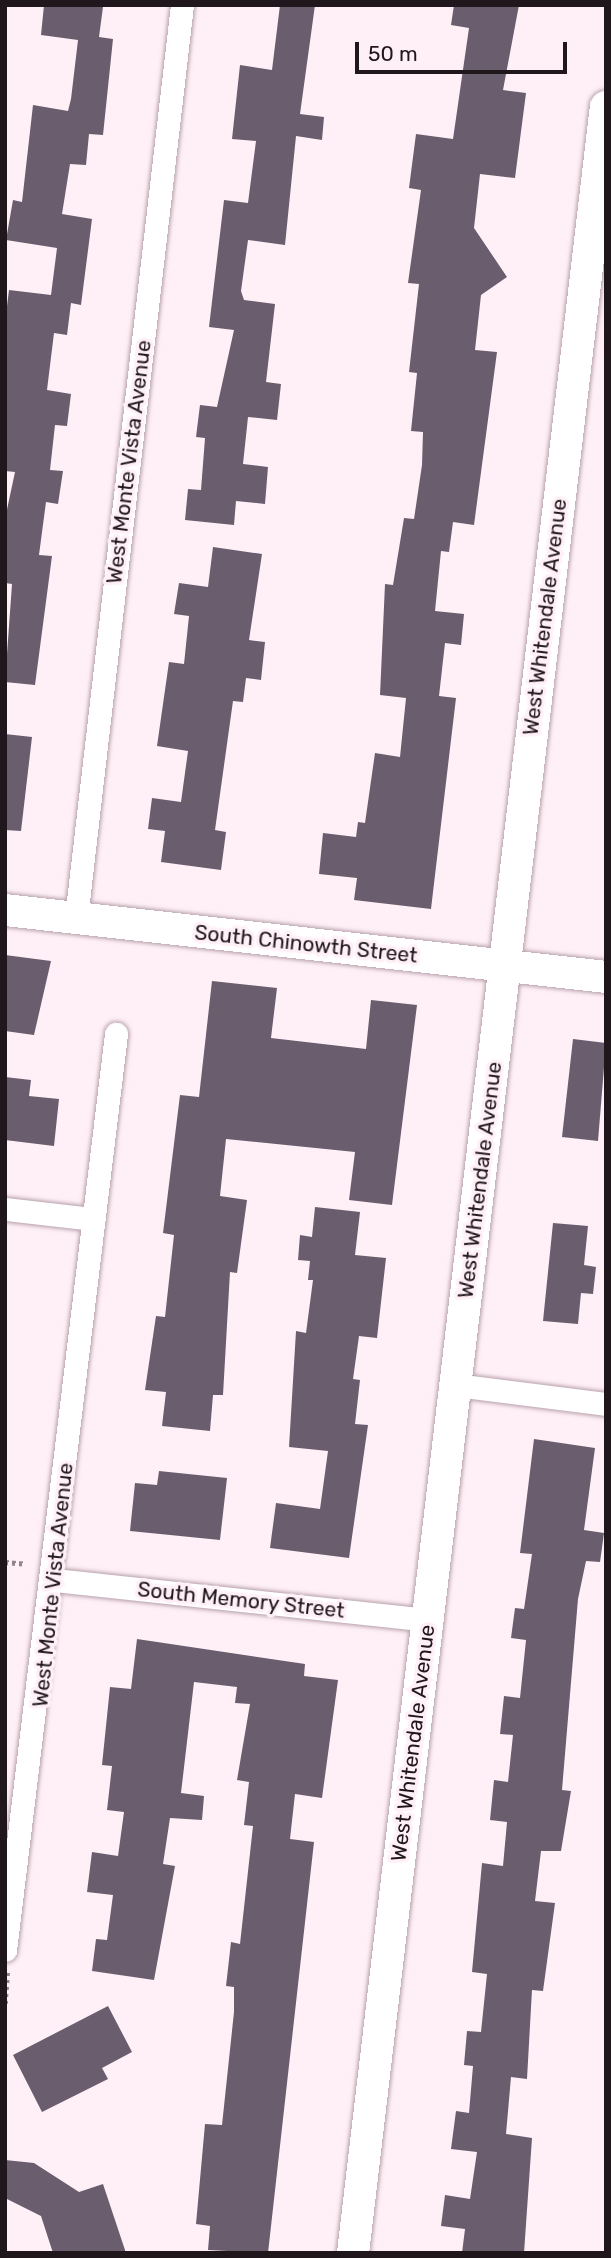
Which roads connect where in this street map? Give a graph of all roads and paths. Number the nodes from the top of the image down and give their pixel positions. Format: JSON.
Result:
{"nodes":[{"id":1,"x":182,"y":5,"type":"edge"},
{"id":2,"x":606,"y":107,"type":"edge"},
{"id":3,"x":5,"y":910,"type":"edge"},
{"id":4,"x":76,"y":918,"type":"junction"},
{"id":5,"x":505,"y":966,"type":"junction"},
{"id":6,"x":606,"y":977,"type":"edge"},
{"id":7,"x":116,"y":1034,"type":"dead end"},
{"id":8,"x":5,"y":1209,"type":"edge"},
{"id":9,"x":93,"y":1219,"type":"junction"},
{"id":10,"x":456,"y":1385,"type":"junction"},
{"id":11,"x":606,"y":1404,"type":"edge"},
{"id":12,"x":54,"y":1580,"type":"junction"},
{"id":13,"x":428,"y":1620,"type":"junction"},
{"id":14,"x":8,"y":1950,"type":"edge"},
{"id":15,"x":353,"y":2253,"type":"edge"}],
"edges":[{"from":1,"to":4,"type":"street","name":"West Monte Vista Avenue"},
{"from":2,"to":5,"type":"street","name":"West Whitendale Avenue"},
{"from":3,"to":4,"type":"street","name":"South Chinowth Street"},
{"from":4,"to":5,"type":"street","name":"South Chinowth Street"},
{"from":5,"to":6,"type":"street","name":"South Chinowth Street"},
{"from":5,"to":10,"type":"street","name":"West Whitendale Avenue"},
{"from":7,"to":9,"type":"street","name":"West Monte Vista Avenue"},
{"from":8,"to":9,"type":"street"},
{"from":9,"to":12,"type":"street","name":"West Monte Vista Avenue"},
{"from":10,"to":11,"type":"street"},
{"from":10,"to":13,"type":"street","name":"West Whitendale Avenue"},
{"from":12,"to":13,"type":"street","name":"South Memory Street"},
{"from":12,"to":14,"type":"street","name":"West Monte Vista Avenue"},
{"from":13,"to":15,"type":"street","name":"West Whitendale Avenue"}]}
